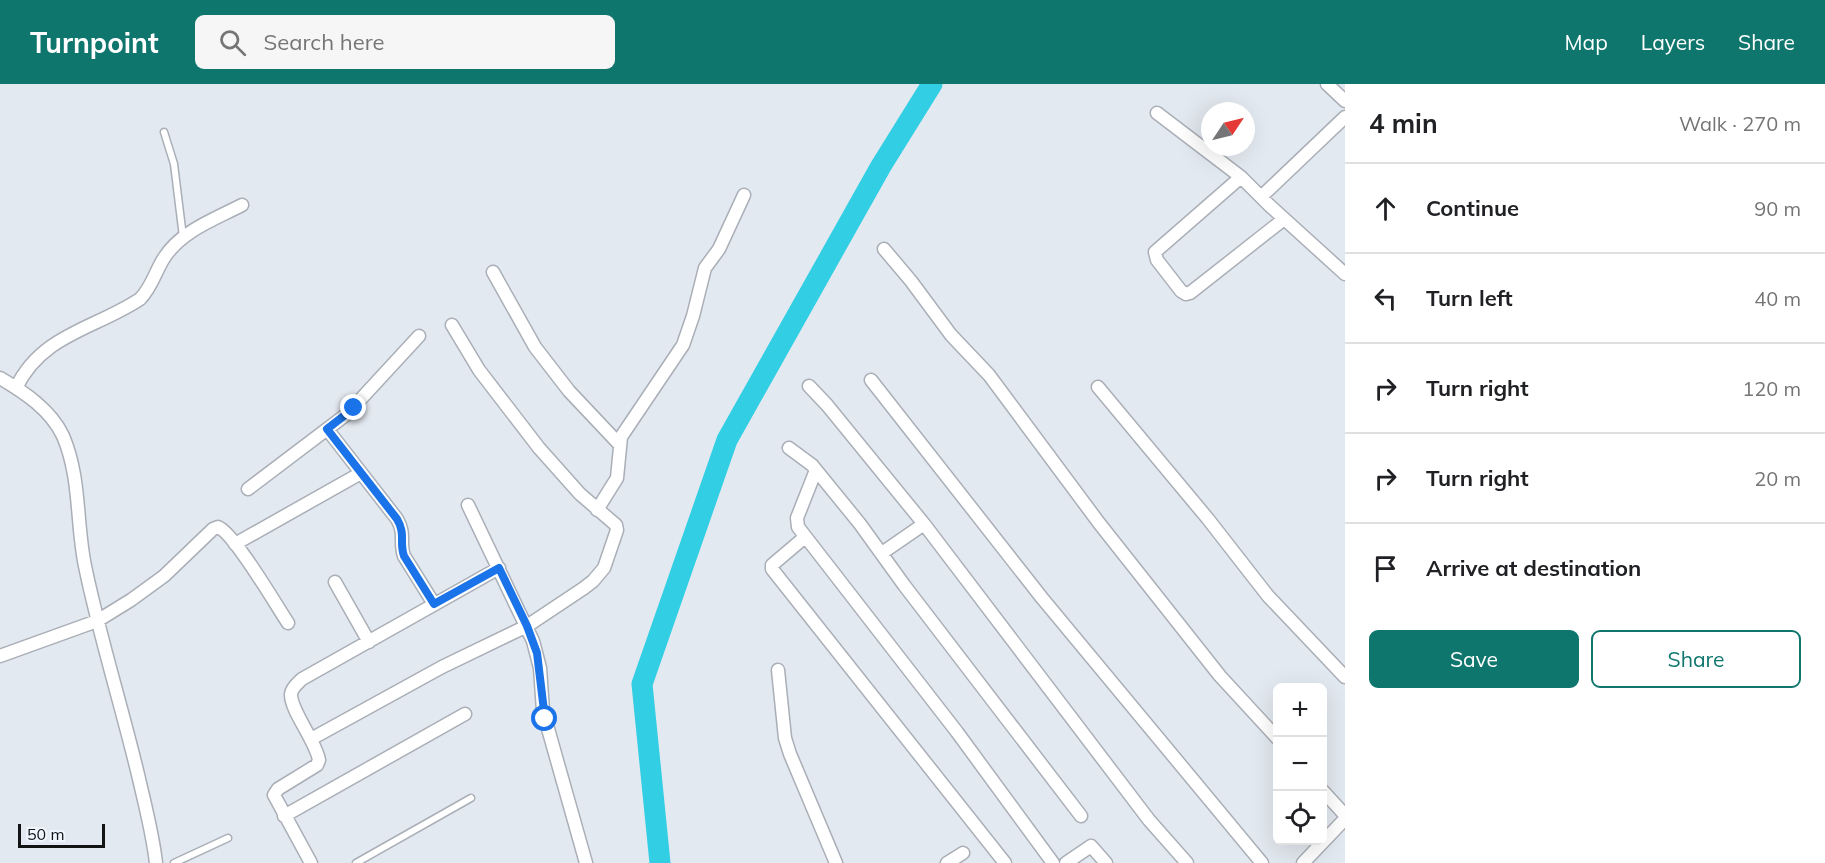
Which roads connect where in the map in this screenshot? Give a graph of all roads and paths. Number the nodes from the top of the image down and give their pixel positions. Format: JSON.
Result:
{"nodes":[{"id":1,"x":1327,"y":84,"type":"edge"},
{"id":2,"x":1345,"y":101,"type":"edge"},
{"id":3,"x":1157,"y":113,"type":"dead end"},
{"id":4,"x":1345,"y":117,"type":"edge"},
{"id":5,"x":164,"y":132,"type":"dead end"},
{"id":6,"x":1241,"y":177,"type":"junction"},
{"id":7,"x":744,"y":195,"type":"dead end"},
{"id":8,"x":1261,"y":197,"type":"junction"},
{"id":9,"x":242,"y":205,"type":"dead end"},
{"id":10,"x":1284,"y":219,"type":"junction"},
{"id":11,"x":183,"y":237,"type":"junction"},
{"id":12,"x":884,"y":249,"type":"dead end"},
{"id":13,"x":493,"y":272,"type":"dead end"},
{"id":14,"x":1345,"y":274,"type":"edge"},
{"id":15,"x":452,"y":326,"type":"dead end"},
{"id":16,"x":419,"y":336,"type":"dead end"},
{"id":17,"x":0,"y":378,"type":"edge"},
{"id":18,"x":871,"y":380,"type":"dead end"},
{"id":19,"x":809,"y":386,"type":"dead end"},
{"id":20,"x":1098,"y":387,"type":"dead end"},
{"id":21,"x":16,"y":388,"type":"junction"},
{"id":22,"x":327,"y":429,"type":"junction"},
{"id":23,"x":620,"y":445,"type":"junction"},
{"id":24,"x":789,"y":448,"type":"dead end"},
{"id":25,"x":816,"y":470,"type":"junction"},
{"id":26,"x":361,"y":473,"type":"junction"},
{"id":27,"x":248,"y":489,"type":"dead end"},
{"id":28,"x":468,"y":505,"type":"dead end"},
{"id":29,"x":597,"y":510,"type":"junction"},
{"id":30,"x":924,"y":524,"type":"junction"},
{"id":31,"x":805,"y":537,"type":"junction"},
{"id":32,"x":235,"y":544,"type":"junction"},
{"id":33,"x":882,"y":553,"type":"junction"},
{"id":34,"x":499,"y":568,"type":"junction"},
{"id":35,"x":335,"y":582,"type":"dead end"},
{"id":36,"x":434,"y":604,"type":"junction"},
{"id":37,"x":97,"y":621,"type":"junction"},
{"id":38,"x":288,"y":623,"type":"dead end"},
{"id":39,"x":527,"y":626,"type":"junction"},
{"id":40,"x":369,"y":642,"type":"junction"},
{"id":41,"x":0,"y":656,"type":"edge"},
{"id":42,"x":778,"y":670,"type":"dead end"},
{"id":43,"x":1345,"y":677,"type":"edge"},
{"id":44,"x":465,"y":714,"type":"dead end"},
{"id":45,"x":1276,"y":737,"type":"edge"},
{"id":46,"x":311,"y":739,"type":"junction"},
{"id":47,"x":1324,"y":791,"type":"edge"},
{"id":48,"x":471,"y":798,"type":"dead end"},
{"id":49,"x":284,"y":816,"type":"junction"},
{"id":50,"x":1081,"y":816,"type":"dead end"},
{"id":51,"x":1345,"y":817,"type":"edge"},
{"id":52,"x":228,"y":838,"type":"dead end"},
{"id":53,"x":963,"y":853,"type":"dead end"},
{"id":54,"x":156,"y":863,"type":"edge"},
{"id":55,"x":174,"y":863,"type":"edge"},
{"id":56,"x":311,"y":863,"type":"edge"},
{"id":57,"x":356,"y":863,"type":"edge"},
{"id":58,"x":586,"y":863,"type":"edge"},
{"id":59,"x":836,"y":863,"type":"edge"},
{"id":60,"x":947,"y":863,"type":"edge"},
{"id":61,"x":1005,"y":863,"type":"edge"},
{"id":62,"x":1053,"y":863,"type":"edge"},
{"id":63,"x":1066,"y":863,"type":"edge"},
{"id":64,"x":1106,"y":863,"type":"edge"},
{"id":65,"x":1187,"y":863,"type":"edge"},
{"id":66,"x":1262,"y":863,"type":"edge"},
{"id":67,"x":1303,"y":863,"type":"edge"}],
"edges":[{"from":1,"to":2,"type":"street"},
{"from":3,"to":6,"type":"street"},
{"from":4,"to":8,"type":"street"},
{"from":5,"to":11,"type":"lane"},
{"from":6,"to":8,"type":"street"},
{"from":6,"to":10,"type":"street"},
{"from":7,"to":23,"type":"street"},
{"from":8,"to":10,"type":"street"},
{"from":9,"to":11,"type":"street"},
{"from":10,"to":14,"type":"street"},
{"from":11,"to":21,"type":"street"},
{"from":12,"to":45,"type":"street"},
{"from":13,"to":23,"type":"street"},
{"from":15,"to":29,"type":"street"},
{"from":16,"to":22,"type":"street"},
{"from":17,"to":21,"type":"street"},
{"from":18,"to":66,"type":"street"},
{"from":19,"to":30,"type":"street"},
{"from":20,"to":43,"type":"street"},
{"from":21,"to":37,"type":"street"},
{"from":22,"to":26,"type":"street"},
{"from":22,"to":27,"type":"street"},
{"from":23,"to":29,"type":"street"},
{"from":24,"to":25,"type":"street"},
{"from":25,"to":31,"type":"street"},
{"from":25,"to":33,"type":"street"},
{"from":26,"to":32,"type":"street"},
{"from":26,"to":36,"type":"street"},
{"from":28,"to":34,"type":"street"},
{"from":29,"to":39,"type":"street"},
{"from":30,"to":33,"type":"street"},
{"from":30,"to":65,"type":"street"},
{"from":31,"to":61,"type":"street"},
{"from":31,"to":62,"type":"street"},
{"from":32,"to":37,"type":"street"},
{"from":32,"to":38,"type":"street"},
{"from":33,"to":50,"type":"street"},
{"from":34,"to":36,"type":"street"},
{"from":34,"to":39,"type":"street"},
{"from":35,"to":40,"type":"street"},
{"from":36,"to":40,"type":"street"},
{"from":37,"to":41,"type":"street"},
{"from":37,"to":54,"type":"street"},
{"from":39,"to":46,"type":"street"},
{"from":39,"to":58,"type":"street"},
{"from":40,"to":46,"type":"street"},
{"from":42,"to":59,"type":"street"},
{"from":44,"to":49,"type":"street"},
{"from":46,"to":49,"type":"street"},
{"from":47,"to":51,"type":"street"},
{"from":48,"to":57,"type":"lane"},
{"from":49,"to":56,"type":"street"},
{"from":51,"to":67,"type":"street"},
{"from":52,"to":55,"type":"lane"},
{"from":53,"to":60,"type":"street"},
{"from":63,"to":64,"type":"street"}]}
